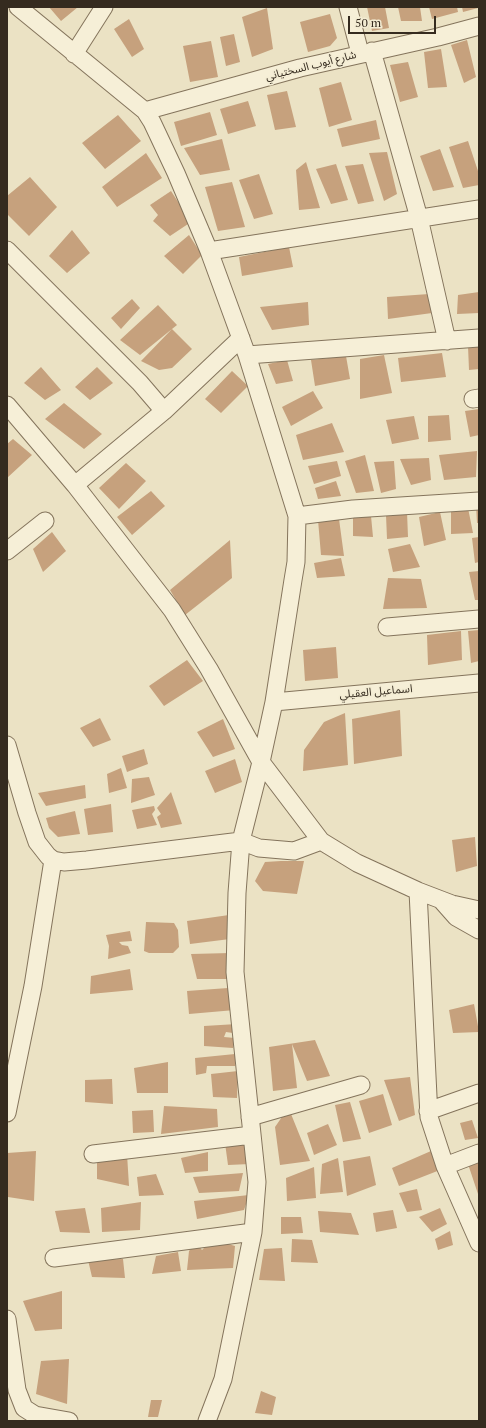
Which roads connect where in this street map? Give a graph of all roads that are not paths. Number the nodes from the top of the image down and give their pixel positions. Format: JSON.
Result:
{"nodes":[{"id":1,"x":18,"y":7,"type":"edge"},
{"id":2,"x":104,"y":7,"type":"edge"},
{"id":3,"x":348,"y":7,"type":"edge"},
{"id":4,"x":479,"y":26,"type":"edge"},
{"id":5,"x":366,"y":52,"type":"junction"},
{"id":6,"x":74,"y":54,"type":"junction"},
{"id":7,"x":145,"y":111,"type":"junction"},
{"id":8,"x":479,"y":210,"type":"edge"},
{"id":9,"x":419,"y":218,"type":"junction"},
{"id":10,"x":7,"y":250,"type":"edge"},
{"id":11,"x":209,"y":251,"type":"junction"},
{"id":12,"x":241,"y":338,"type":"junction"},
{"id":13,"x":479,"y":338,"type":"edge"},
{"id":14,"x":447,"y":341,"type":"junction"},
{"id":15,"x":247,"y":355,"type":"junction"},
{"id":16,"x":7,"y":405,"type":"edge"},
{"id":17,"x":164,"y":411,"type":"junction"},
{"id":18,"x":75,"y":485,"type":"junction"},
{"id":19,"x":479,"y":501,"type":"edge"},
{"id":20,"x":298,"y":516,"type":"junction"},
{"id":21,"x":45,"y":521,"type":"dead end"},
{"id":22,"x":7,"y":551,"type":"edge"},
{"id":23,"x":479,"y":619,"type":"edge"},
{"id":24,"x":387,"y":628,"type":"dead end"},
{"id":25,"x":479,"y":682,"type":"edge"},
{"id":26,"x":274,"y":702,"type":"junction"},
{"id":27,"x":7,"y":745,"type":"edge"},
{"id":28,"x":261,"y":762,"type":"junction"},
{"id":29,"x":321,"y":841,"type":"junction"},
{"id":30,"x":241,"y":842,"type":"junction"},
{"id":31,"x":53,"y":860,"type":"junction"},
{"id":32,"x":418,"y":891,"type":"junction"},
{"id":33,"x":441,"y":900,"type":"junction"},
{"id":34,"x":479,"y":910,"type":"edge"},
{"id":35,"x":479,"y":930,"type":"edge"},
{"id":36,"x":360,"y":1085,"type":"dead end"},
{"id":37,"x":479,"y":1092,"type":"edge"},
{"id":38,"x":428,"y":1111,"type":"junction"},
{"id":39,"x":7,"y":1113,"type":"edge"},
{"id":40,"x":250,"y":1117,"type":"junction"},
{"id":41,"x":252,"y":1135,"type":"junction"},
{"id":42,"x":479,"y":1153,"type":"edge"},
{"id":43,"x":93,"y":1154,"type":"dead end"},
{"id":44,"x":445,"y":1166,"type":"junction"},
{"id":45,"x":253,"y":1232,"type":"junction"},
{"id":46,"x":479,"y":1244,"type":"edge"},
{"id":47,"x":54,"y":1258,"type":"dead end"},
{"id":48,"x":7,"y":1319,"type":"edge"},
{"id":49,"x":68,"y":1421,"type":"edge"},
{"id":50,"x":207,"y":1421,"type":"edge"}],
"edges":[{"from":1,"to":6,"type":"street"},
{"from":2,"to":6,"type":"street"},
{"from":3,"to":5,"type":"street"},
{"from":4,"to":5,"type":"street","name":"شارع أيوب السختياني"},
{"from":5,"to":7,"type":"street","name":"شارع أيوب السختياني"},
{"from":5,"to":9,"type":"street"},
{"from":6,"to":7,"type":"street"},
{"from":7,"to":11,"type":"street"},
{"from":8,"to":9,"type":"street"},
{"from":9,"to":11,"type":"street"},
{"from":9,"to":14,"type":"street"},
{"from":10,"to":17,"type":"street"},
{"from":11,"to":12,"type":"street"},
{"from":12,"to":15,"type":"street"},
{"from":12,"to":17,"type":"street"},
{"from":13,"to":14,"type":"street"},
{"from":14,"to":15,"type":"street"},
{"from":15,"to":20,"type":"street"},
{"from":16,"to":18,"type":"street"},
{"from":17,"to":18,"type":"street"},
{"from":18,"to":28,"type":"street"},
{"from":19,"to":20,"type":"street"},
{"from":20,"to":26,"type":"street"},
{"from":21,"to":22,"type":"street"},
{"from":23,"to":24,"type":"street"},
{"from":25,"to":26,"type":"street","name":"اسماعيل العقيلي"},
{"from":26,"to":28,"type":"street"},
{"from":27,"to":31,"type":"street"},
{"from":28,"to":29,"type":"street"},
{"from":28,"to":30,"type":"street"},
{"from":29,"to":30,"type":"street"},
{"from":29,"to":32,"type":"street"},
{"from":30,"to":31,"type":"street"},
{"from":30,"to":40,"type":"street"},
{"from":31,"to":39,"type":"street"},
{"from":32,"to":33,"type":"street"},
{"from":32,"to":38,"type":"street"},
{"from":33,"to":34,"type":"street"},
{"from":33,"to":35,"type":"street"},
{"from":36,"to":40,"type":"street"},
{"from":37,"to":38,"type":"street"},
{"from":38,"to":44,"type":"street"},
{"from":40,"to":41,"type":"street"},
{"from":41,"to":43,"type":"street"},
{"from":41,"to":45,"type":"street"},
{"from":42,"to":44,"type":"street"},
{"from":44,"to":46,"type":"street"},
{"from":45,"to":47,"type":"street"},
{"from":45,"to":50,"type":"street"},
{"from":48,"to":49,"type":"street"}]}
